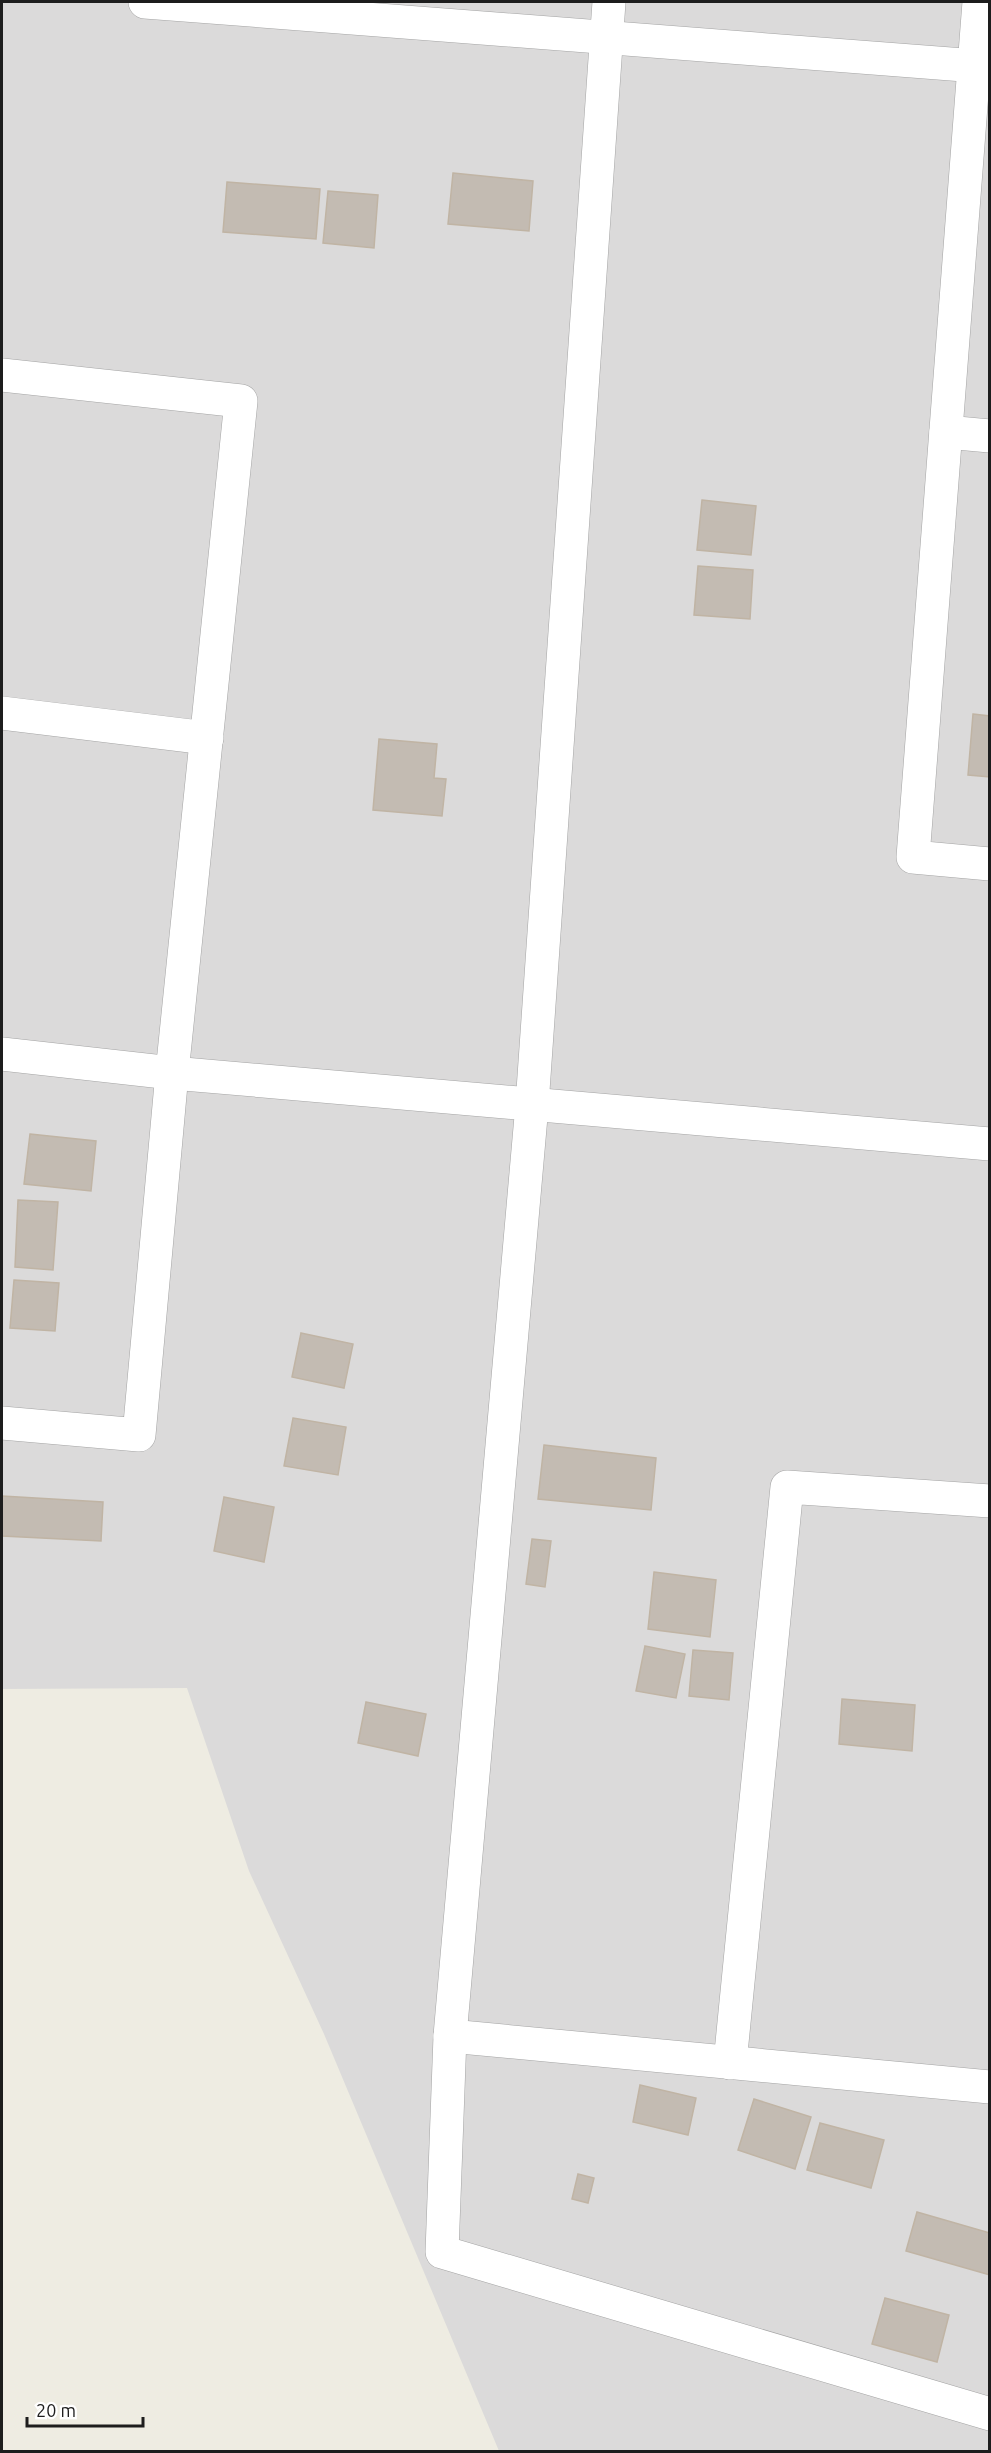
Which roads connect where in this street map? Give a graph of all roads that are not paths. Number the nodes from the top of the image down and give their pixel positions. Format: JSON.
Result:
{"nodes":[{"id":1,"x":145,"y":2,"type":"edge"},
{"id":2,"x":609,"y":2,"type":"edge"},
{"id":3,"x":979,"y":2,"type":"edge"},
{"id":4,"x":305,"y":8,"type":"edge"},
{"id":5,"x":607,"y":38,"type":"junction"},
{"id":6,"x":982,"y":67,"type":"edge"},
{"id":7,"x":2,"y":375,"type":"edge"},
{"id":8,"x":946,"y":432,"type":"junction"},
{"id":9,"x":990,"y":436,"type":"edge"},
{"id":10,"x":2,"y":713,"type":"edge"},
{"id":11,"x":207,"y":738,"type":"junction"},
{"id":12,"x":990,"y":864,"type":"edge"},
{"id":13,"x":2,"y":1054,"type":"edge"},
{"id":14,"x":172,"y":1073,"type":"junction"},
{"id":15,"x":532,"y":1105,"type":"junction"},
{"id":16,"x":990,"y":1144,"type":"edge"},
{"id":17,"x":2,"y":1423,"type":"edge"},
{"id":18,"x":990,"y":1501,"type":"edge"},
{"id":19,"x":450,"y":2036,"type":"junction"},
{"id":20,"x":730,"y":2062,"type":"junction"},
{"id":21,"x":990,"y":2087,"type":"edge"},
{"id":22,"x":990,"y":2414,"type":"edge"}],
"edges":[{"from":1,"to":4,"type":"street"},
{"from":2,"to":5,"type":"street"},
{"from":3,"to":6,"type":"street"},
{"from":4,"to":5,"type":"street"},
{"from":5,"to":6,"type":"street"},
{"from":5,"to":15,"type":"street"},
{"from":6,"to":8,"type":"street"},
{"from":7,"to":11,"type":"street"},
{"from":8,"to":9,"type":"street"},
{"from":8,"to":12,"type":"street"},
{"from":10,"to":11,"type":"street"},
{"from":11,"to":14,"type":"street"},
{"from":13,"to":14,"type":"street"},
{"from":14,"to":15,"type":"street"},
{"from":14,"to":17,"type":"street"},
{"from":15,"to":16,"type":"street"},
{"from":15,"to":19,"type":"street"},
{"from":18,"to":20,"type":"street"},
{"from":19,"to":20,"type":"street"},
{"from":19,"to":22,"type":"street"},
{"from":20,"to":21,"type":"street"}]}
